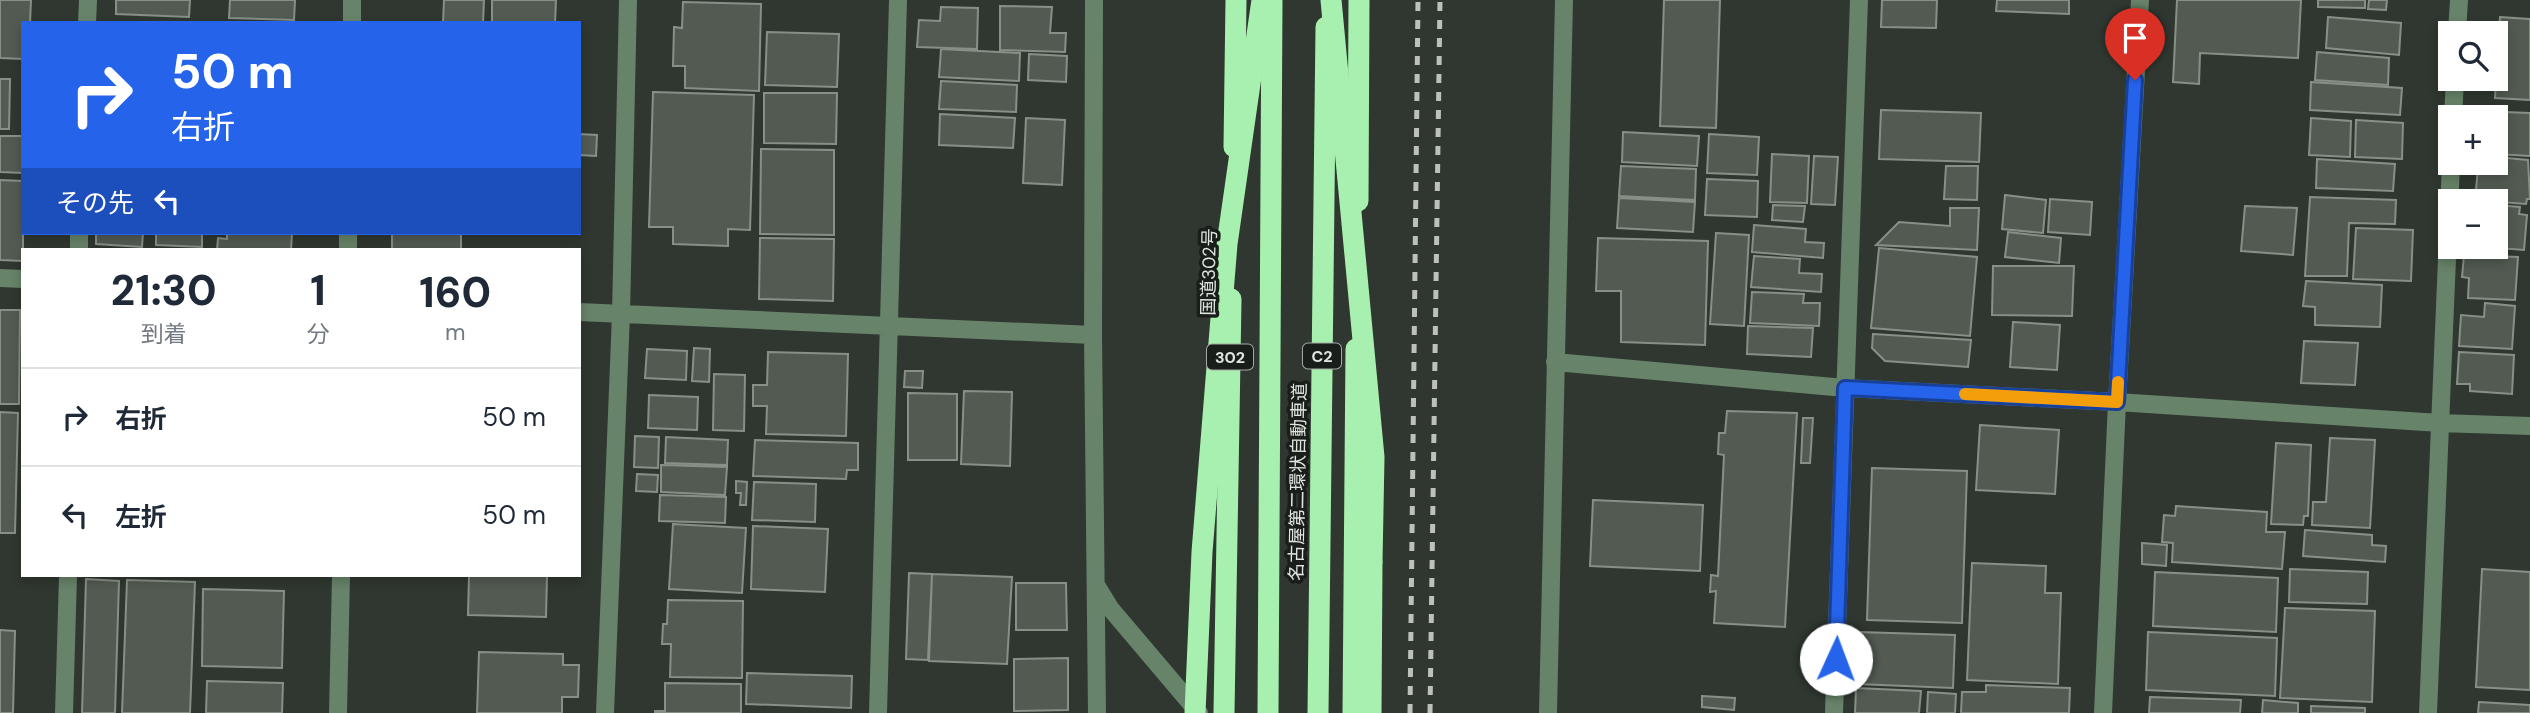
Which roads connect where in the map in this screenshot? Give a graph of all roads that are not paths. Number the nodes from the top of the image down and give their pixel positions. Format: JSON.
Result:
{"nodes":[{"id":1,"x":88,"y":0,"type":"edge"},
{"id":2,"x":352,"y":0,"type":"edge"},
{"id":3,"x":628,"y":0,"type":"edge"},
{"id":4,"x":898,"y":0,"type":"edge"},
{"id":5,"x":1094,"y":0,"type":"edge"},
{"id":6,"x":1235,"y":0,"type":"edge"},
{"id":7,"x":1262,"y":0,"type":"edge"},
{"id":8,"x":1272,"y":0,"type":"edge"},
{"id":9,"x":1329,"y":0,"type":"edge"},
{"id":10,"x":1359,"y":0,"type":"edge"},
{"id":11,"x":1564,"y":0,"type":"edge"},
{"id":12,"x":1859,"y":0,"type":"edge"},
{"id":13,"x":2140,"y":0,"type":"edge"},
{"id":14,"x":2459,"y":0,"type":"edge"},
{"id":15,"x":87,"y":21,"type":"edge"},
{"id":16,"x":352,"y":21,"type":"edge"},
{"id":17,"x":2458,"y":21,"type":"edge"},
{"id":18,"x":2450,"y":175,"type":"edge"},
{"id":19,"x":0,"y":278,"type":"edge"},
{"id":20,"x":21,"y":279,"type":"edge"},
{"id":21,"x":581,"y":312,"type":"edge"},
{"id":22,"x":621,"y":314,"type":"junction"},
{"id":23,"x":888,"y":327,"type":"junction"},
{"id":24,"x":1093,"y":335,"type":"junction"},
{"id":25,"x":1555,"y":362,"type":"junction"},
{"id":26,"x":1845,"y":388,"type":"junction"},
{"id":27,"x":2117,"y":402,"type":"junction"},
{"id":28,"x":2440,"y":423,"type":"junction"},
{"id":29,"x":2530,"y":426,"type":"edge"},
{"id":30,"x":68,"y":577,"type":"edge"},
{"id":31,"x":341,"y":577,"type":"edge"},
{"id":32,"x":1096,"y":585,"type":"junction"},
{"id":33,"x":64,"y":713,"type":"edge"},
{"id":34,"x":338,"y":713,"type":"edge"},
{"id":35,"x":605,"y":713,"type":"edge"},
{"id":36,"x":878,"y":713,"type":"edge"},
{"id":37,"x":1097,"y":713,"type":"edge"},
{"id":38,"x":1197,"y":713,"type":"edge"},
{"id":39,"x":1224,"y":713,"type":"edge"},
{"id":40,"x":1268,"y":713,"type":"edge"},
{"id":41,"x":1318,"y":713,"type":"edge"},
{"id":42,"x":1353,"y":713,"type":"edge"},
{"id":43,"x":1371,"y":713,"type":"edge"},
{"id":44,"x":1548,"y":713,"type":"edge"},
{"id":45,"x":1834,"y":713,"type":"edge"},
{"id":46,"x":2103,"y":713,"type":"edge"},
{"id":47,"x":2428,"y":713,"type":"edge"}],
"edges":[{"from":1,"to":15,"type":"street"},
{"from":2,"to":16,"type":"street"},
{"from":3,"to":22,"type":"street"},
{"from":4,"to":23,"type":"street"},
{"from":5,"to":24,"type":"street"},
{"from":6,"to":39,"type":"highway","name":"国道302号","number":"302"},
{"from":7,"to":38,"type":"highway","bridge":true},
{"from":8,"to":40,"type":"highway","name":"名古屋第二環状自動車道"},
{"from":9,"to":41,"type":"highway","name":"名古屋第二環状自動車道","number":"C2"},
{"from":9,"to":43,"type":"highway","bridge":true},
{"from":10,"to":42,"type":"highway"},
{"from":11,"to":25,"type":"street"},
{"from":12,"to":26,"type":"street"},
{"from":13,"to":27,"type":"street"},
{"from":14,"to":17,"type":"street"},
{"from":18,"to":28,"type":"street"},
{"from":19,"to":20,"type":"street"},
{"from":21,"to":22,"type":"street"},
{"from":22,"to":23,"type":"street"},
{"from":22,"to":35,"type":"street"},
{"from":23,"to":24,"type":"street"},
{"from":23,"to":36,"type":"street"},
{"from":24,"to":32,"type":"street"},
{"from":25,"to":26,"type":"street"},
{"from":25,"to":44,"type":"street"},
{"from":26,"to":27,"type":"street"},
{"from":26,"to":45,"type":"street"},
{"from":27,"to":28,"type":"street"},
{"from":27,"to":46,"type":"street"},
{"from":28,"to":29,"type":"street"},
{"from":28,"to":47,"type":"street"},
{"from":30,"to":33,"type":"street"},
{"from":31,"to":34,"type":"street"},
{"from":32,"to":37,"type":"street"},
{"from":32,"to":38,"type":"street"}]}
